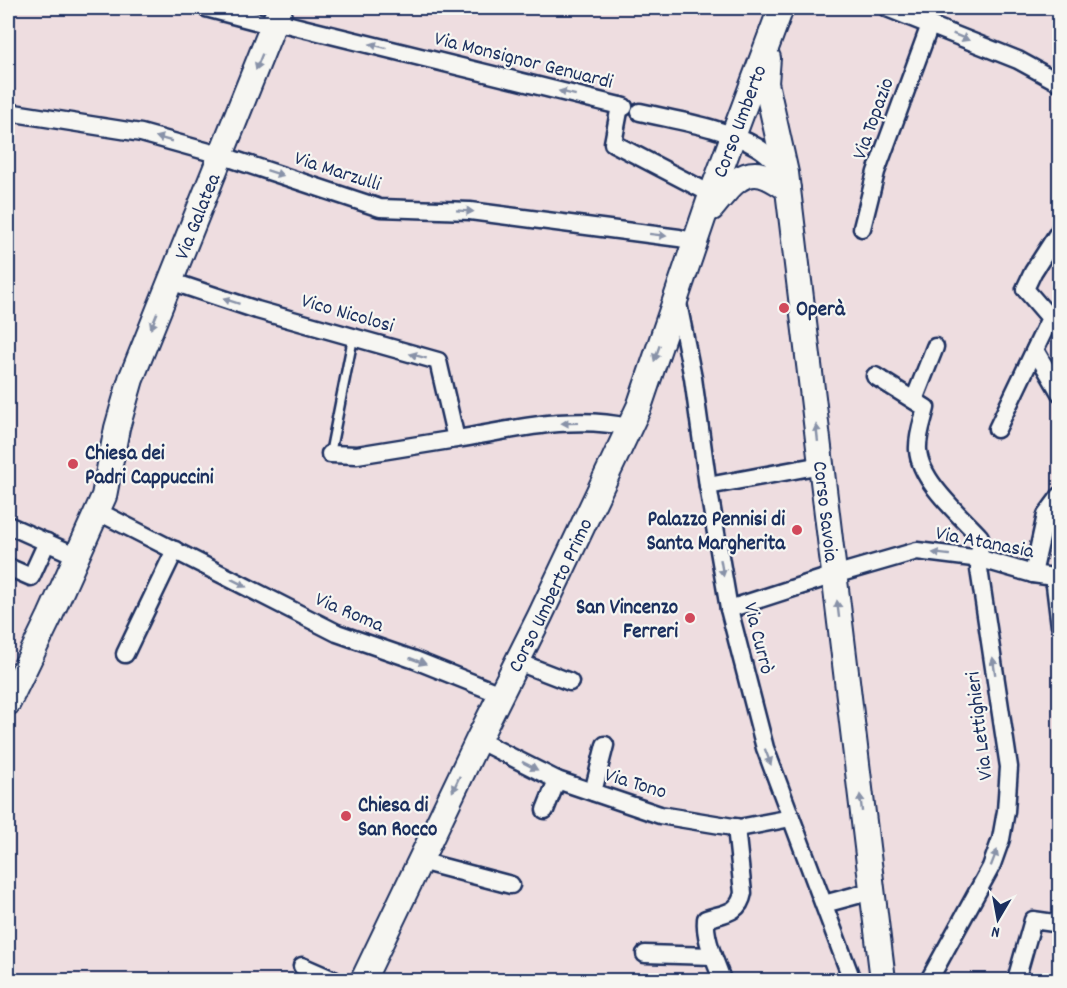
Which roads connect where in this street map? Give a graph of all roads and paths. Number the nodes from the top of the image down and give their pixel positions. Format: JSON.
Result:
{"nodes":[{"id":1,"x":206,"y":8,"type":"edge"},
{"id":2,"x":781,"y":8,"type":"edge"},
{"id":3,"x":887,"y":8,"type":"edge"},
{"id":4,"x":277,"y":17,"type":"edge"},
{"id":5,"x":930,"y":25,"type":"junction"},
{"id":6,"x":769,"y":44,"type":"junction"},
{"id":7,"x":1059,"y":83,"type":"edge"},
{"id":8,"x":628,"y":108,"type":"junction"},
{"id":9,"x":8,"y":112,"type":"edge"},
{"id":10,"x":732,"y":136,"type":"junction"},
{"id":11,"x":220,"y":155,"type":"junction"},
{"id":12,"x":787,"y":181,"type":"junction"},
{"id":13,"x":709,"y":202,"type":"junction"},
{"id":14,"x":862,"y":228,"type":"dead end"},
{"id":15,"x":1059,"y":230,"type":"edge"},
{"id":16,"x":696,"y":242,"type":"junction"},
{"id":17,"x":170,"y":281,"type":"junction"},
{"id":18,"x":677,"y":296,"type":"junction"},
{"id":19,"x":353,"y":338,"type":"junction"},
{"id":20,"x":935,"y":347,"type":"dead end"},
{"id":21,"x":1035,"y":350,"type":"junction"},
{"id":22,"x":875,"y":376,"type":"dead end"},
{"id":23,"x":1059,"y":393,"type":"edge"},
{"id":24,"x":914,"y":400,"type":"junction"},
{"id":25,"x":628,"y":427,"type":"junction"},
{"id":26,"x":998,"y":429,"type":"dead end"},
{"id":27,"x":456,"y":439,"type":"junction"},
{"id":28,"x":330,"y":454,"type":"joint"},
{"id":29,"x":821,"y":465,"type":"junction"},
{"id":30,"x":708,"y":486,"type":"junction"},
{"id":31,"x":1059,"y":496,"type":"edge"},
{"id":32,"x":97,"y":510,"type":"junction"},
{"id":33,"x":8,"y":525,"type":"edge"},
{"id":34,"x":47,"y":542,"type":"junction"},
{"id":35,"x":181,"y":553,"type":"junction"},
{"id":36,"x":77,"y":556,"type":"junction"},
{"id":37,"x":981,"y":559,"type":"junction"},
{"id":38,"x":8,"y":567,"type":"edge"},
{"id":39,"x":1033,"y":574,"type":"junction"},
{"id":40,"x":834,"y":575,"type":"junction"},
{"id":41,"x":1057,"y":578,"type":"edge"},
{"id":42,"x":729,"y":609,"type":"junction"},
{"id":43,"x":1059,"y":626,"type":"edge"},
{"id":44,"x":125,"y":654,"type":"dead end"},
{"id":45,"x":518,"y":662,"type":"junction"},
{"id":46,"x":570,"y":682,"type":"dead end"},
{"id":47,"x":500,"y":694,"type":"junction"},
{"id":48,"x":8,"y":703,"type":"edge"},
{"id":49,"x":478,"y":740,"type":"junction"},
{"id":50,"x":605,"y":745,"type":"dead end"},
{"id":51,"x":557,"y":780,"type":"junction"},
{"id":52,"x":593,"y":792,"type":"junction"},
{"id":53,"x":545,"y":810,"type":"dead end"},
{"id":54,"x":791,"y":818,"type":"junction"},
{"id":55,"x":736,"y":827,"type":"junction"},
{"id":56,"x":420,"y":861,"type":"junction"},
{"id":57,"x":511,"y":885,"type":"dead end"},
{"id":58,"x":872,"y":891,"type":"junction"},
{"id":59,"x":824,"y":904,"type":"junction"},
{"id":60,"x":1054,"y":923,"type":"dead end"},
{"id":61,"x":645,"y":954,"type":"dead end"},
{"id":62,"x":713,"y":956,"type":"junction"},
{"id":63,"x":302,"y":966,"type":"dead end"},
{"id":64,"x":334,"y":981,"type":"edge"},
{"id":65,"x":363,"y":981,"type":"edge"},
{"id":66,"x":722,"y":981,"type":"edge"},
{"id":67,"x":852,"y":981,"type":"edge"},
{"id":68,"x":883,"y":981,"type":"edge"},
{"id":69,"x":929,"y":981,"type":"edge"},
{"id":70,"x":1016,"y":981,"type":"edge"}],
"edges":[{"from":1,"to":4,"type":"street","name":"Via Monsignor Genuardi"},
{"from":2,"to":6,"type":"street"},
{"from":3,"to":5,"type":"street"},
{"from":8,"to":4,"type":"street","name":"Via Monsignor Genuardi","one_way":true},
{"from":4,"to":11,"type":"street","name":"Via Galatea","one_way":true},
{"from":5,"to":7,"type":"street","one_way":true},
{"from":5,"to":14,"type":"street","name":"Via Topazio"},
{"from":6,"to":10,"type":"street","name":"Corso Umberto"},
{"from":6,"to":12,"type":"street","name":"Corso Savoia"},
{"from":8,"to":10,"type":"street","name":"Via Monsignor Genuardi"},
{"from":8,"to":13,"type":"street"},
{"from":11,"to":9,"type":"street","name":"Via Marzulli","one_way":true},
{"from":10,"to":12,"type":"street","name":"Via Monsignor Genuardi"},
{"from":10,"to":13,"type":"street","name":"Corso Umberto"},
{"from":11,"to":16,"type":"street","name":"Via Marzulli","one_way":true},
{"from":11,"to":17,"type":"street","name":"Via Galatea"},
{"from":12,"to":13,"type":"street"},
{"from":29,"to":12,"type":"street","name":"Corso Savoia","one_way":true},
{"from":13,"to":16,"type":"street","name":"Corso Umberto Primo"},
{"from":15,"to":21,"type":"street"},
{"from":16,"to":18,"type":"street","name":"Corso Umberto Primo"},
{"from":19,"to":17,"type":"street","name":"Vico Nicolosi","one_way":true},
{"from":17,"to":32,"type":"street","name":"Via Galatea","one_way":true},
{"from":18,"to":25,"type":"street","name":"Corso Umberto Primo","one_way":true},
{"from":18,"to":30,"type":"street","name":"Via Currò"},
{"from":27,"to":19,"type":"street","name":"Vico Nicolosi","one_way":true},
{"from":19,"to":28,"type":"lane"},
{"from":20,"to":24,"type":"street"},
{"from":21,"to":23,"type":"street"},
{"from":21,"to":26,"type":"street"},
{"from":22,"to":24,"type":"street"},
{"from":24,"to":37,"type":"street","name":"Via Lettighieri"},
{"from":25,"to":27,"type":"street","one_way":true},
{"from":25,"to":45,"type":"street","name":"Corso Umberto Primo"},
{"from":27,"to":28,"type":"street"},
{"from":29,"to":30,"type":"street"},
{"from":29,"to":40,"type":"street","name":"Corso Savoia"},
{"from":30,"to":42,"type":"street","name":"Via Currò","one_way":true},
{"from":31,"to":39,"type":"street"},
{"from":32,"to":35,"type":"street","name":"Via Roma"},
{"from":32,"to":36,"type":"street","name":"Via Galatea"},
{"from":33,"to":34,"type":"street"},
{"from":34,"to":36,"type":"street"},
{"from":34,"to":38,"type":"street"},
{"from":35,"to":44,"type":"street"},
{"from":35,"to":47,"type":"street","name":"Via Roma","one_way":true},
{"from":36,"to":48,"type":"street","name":"Via Galatea"},
{"from":37,"to":39,"type":"street","name":"Via Atanasia"},
{"from":37,"to":40,"type":"street","name":"Via Atanasia","one_way":true},
{"from":69,"to":37,"type":"street","name":"Via Lettighieri","one_way":true},
{"from":39,"to":41,"type":"street","name":"Via Atanasia"},
{"from":40,"to":42,"type":"street","name":"Via Atanasia"},
{"from":58,"to":40,"type":"street","name":"Corso Savoia","one_way":true},
{"from":41,"to":43,"type":"street"},
{"from":42,"to":54,"type":"street","name":"Via Currò","one_way":true},
{"from":45,"to":46,"type":"street"},
{"from":45,"to":47,"type":"street","name":"Corso Umberto Primo"},
{"from":47,"to":49,"type":"street","name":"Corso Umberto Primo"},
{"from":49,"to":51,"type":"street","name":"Via Tono","one_way":true},
{"from":49,"to":56,"type":"street","name":"Corso Umberto Primo","one_way":true},
{"from":50,"to":52,"type":"street"},
{"from":51,"to":52,"type":"street","name":"Via Tono"},
{"from":51,"to":53,"type":"street"},
{"from":52,"to":55,"type":"street","name":"Via Tono"},
{"from":54,"to":55,"type":"street","name":"Via Tono"},
{"from":54,"to":59,"type":"street","name":"Via Currò"},
{"from":55,"to":62,"type":"street"},
{"from":56,"to":57,"type":"street"},
{"from":56,"to":65,"type":"street","name":"Corso Umberto Primo"},
{"from":58,"to":59,"type":"street"},
{"from":58,"to":68,"type":"street","name":"Corso Savoia"},
{"from":59,"to":67,"type":"street","name":"Via Currò"},
{"from":60,"to":70,"type":"street"},
{"from":61,"to":62,"type":"street"},
{"from":62,"to":66,"type":"street"},
{"from":63,"to":64,"type":"street"}]}
